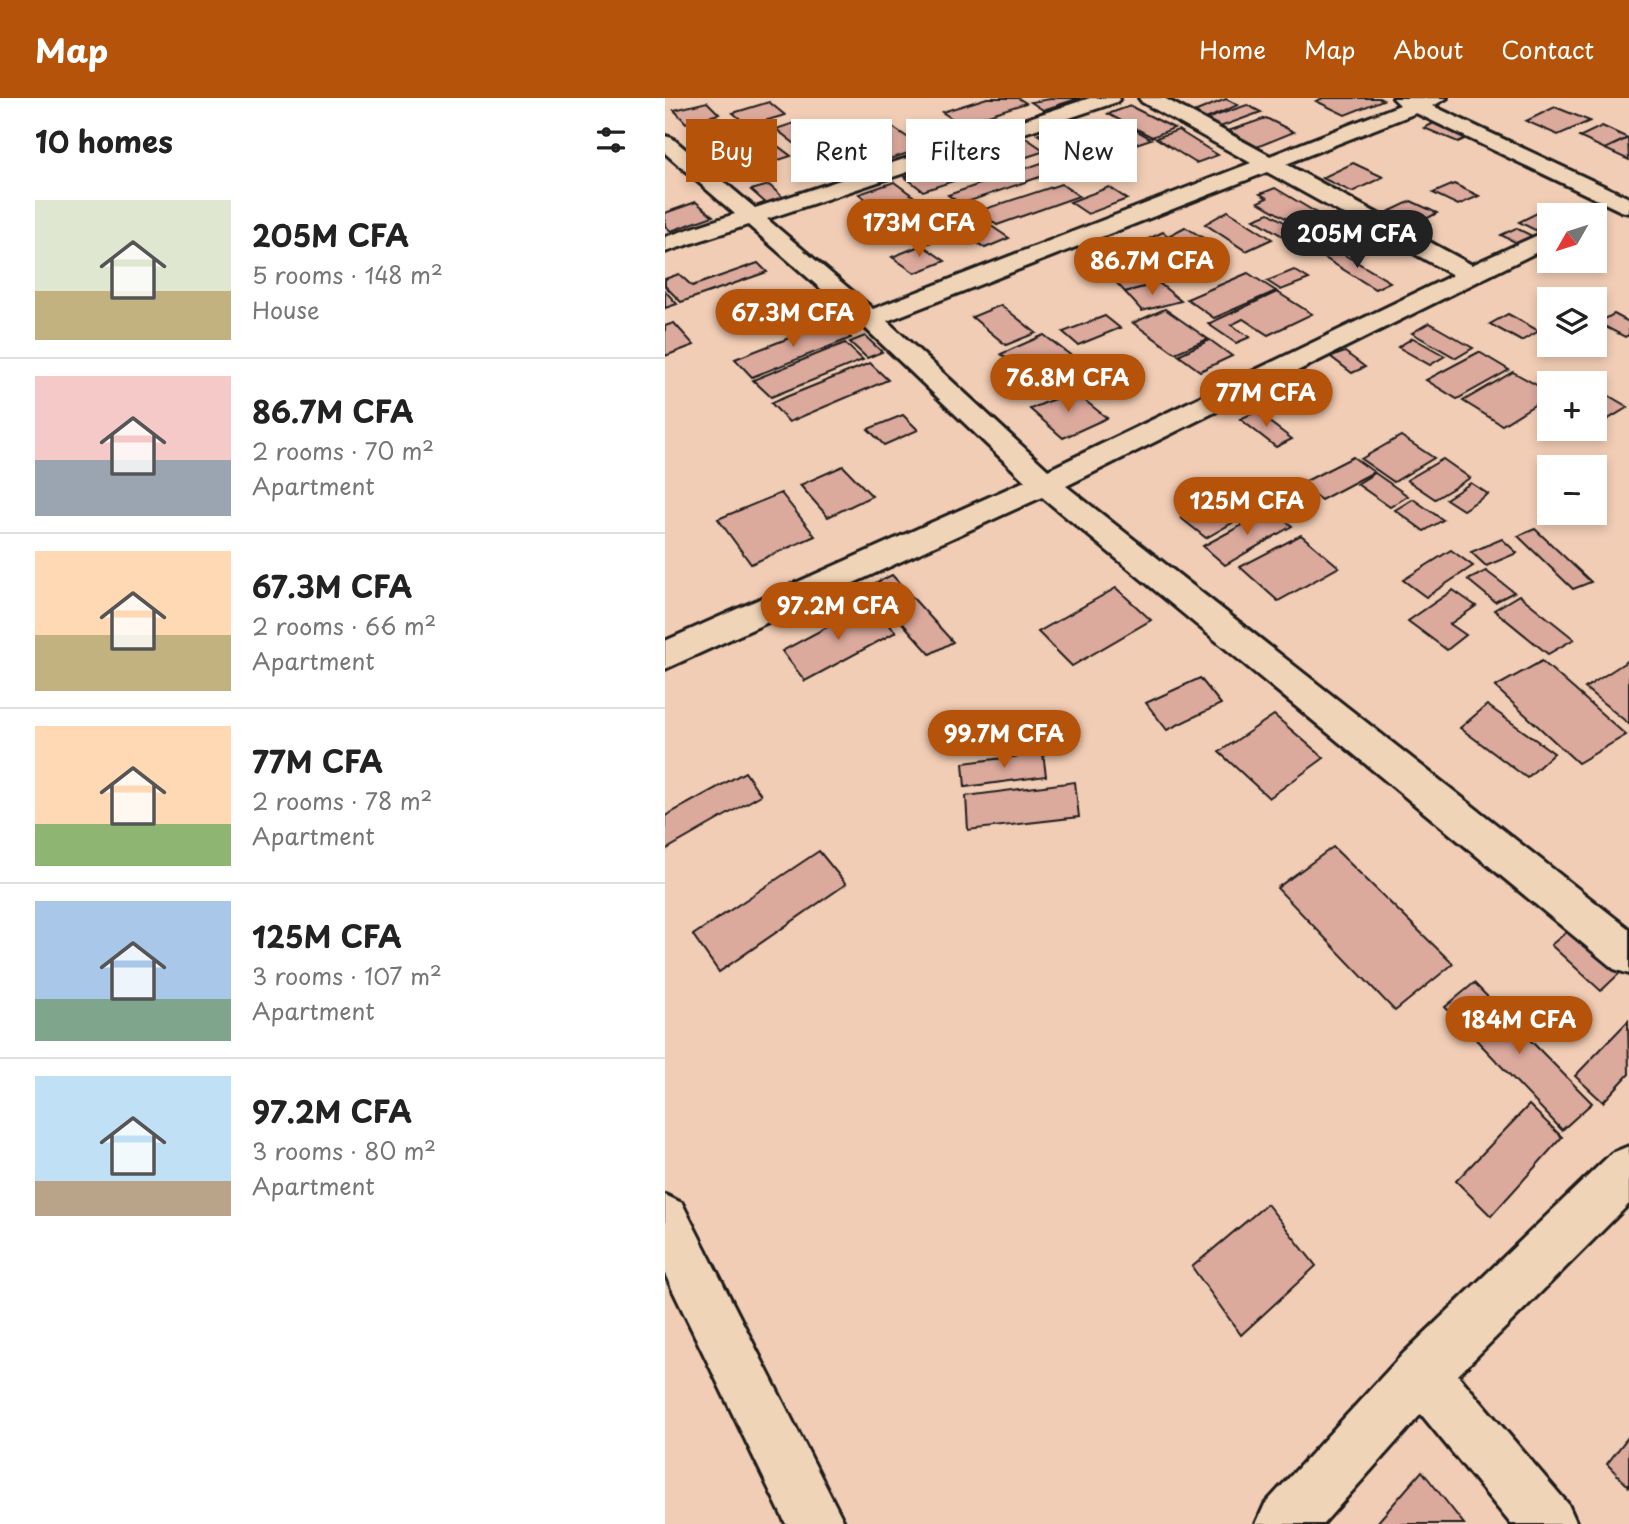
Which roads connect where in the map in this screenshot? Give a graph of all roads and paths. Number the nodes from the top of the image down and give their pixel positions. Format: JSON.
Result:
{"nodes":[{"id":1,"x":1110,"y":98,"type":"edge"},
{"id":2,"x":1149,"y":98,"type":"edge"},
{"id":3,"x":1418,"y":101,"type":"edge"},
{"id":4,"x":665,"y":142,"type":"edge"},
{"id":5,"x":1272,"y":164,"type":"junction"},
{"id":6,"x":1626,"y":201,"type":"edge"},
{"id":7,"x":1607,"y":209,"type":"edge"},
{"id":8,"x":752,"y":216,"type":"junction"},
{"id":9,"x":1537,"y":243,"type":"edge"},
{"id":10,"x":665,"y":245,"type":"edge"},
{"id":11,"x":1473,"y":276,"type":"junction"},
{"id":12,"x":870,"y":319,"type":"junction"},
{"id":13,"x":1045,"y":484,"type":"junction"},
{"id":14,"x":665,"y":656,"type":"edge"},
{"id":15,"x":1629,"y":955,"type":"edge"},
{"id":16,"x":1629,"y":1170,"type":"edge"},
{"id":17,"x":665,"y":1220,"type":"edge"},
{"id":18,"x":1422,"y":1373,"type":"junction"},
{"id":19,"x":816,"y":1524,"type":"edge"},
{"id":20,"x":1285,"y":1524,"type":"edge"},
{"id":21,"x":1548,"y":1524,"type":"edge"}],
"edges":[{"from":1,"to":8,"type":"street"},
{"from":2,"to":5,"type":"street"},
{"from":3,"to":5,"type":"street"},
{"from":3,"to":6,"type":"street"},
{"from":4,"to":8,"type":"street"},
{"from":5,"to":11,"type":"street"},
{"from":5,"to":12,"type":"street"},
{"from":6,"to":7,"type":"street"},
{"from":8,"to":10,"type":"street"},
{"from":8,"to":12,"type":"street"},
{"from":9,"to":11,"type":"street"},
{"from":11,"to":13,"type":"street"},
{"from":12,"to":13,"type":"street"},
{"from":13,"to":14,"type":"street"},
{"from":13,"to":15,"type":"street"},
{"from":16,"to":18,"type":"street"},
{"from":17,"to":19,"type":"street"},
{"from":18,"to":20,"type":"street"},
{"from":18,"to":21,"type":"street"}]}
